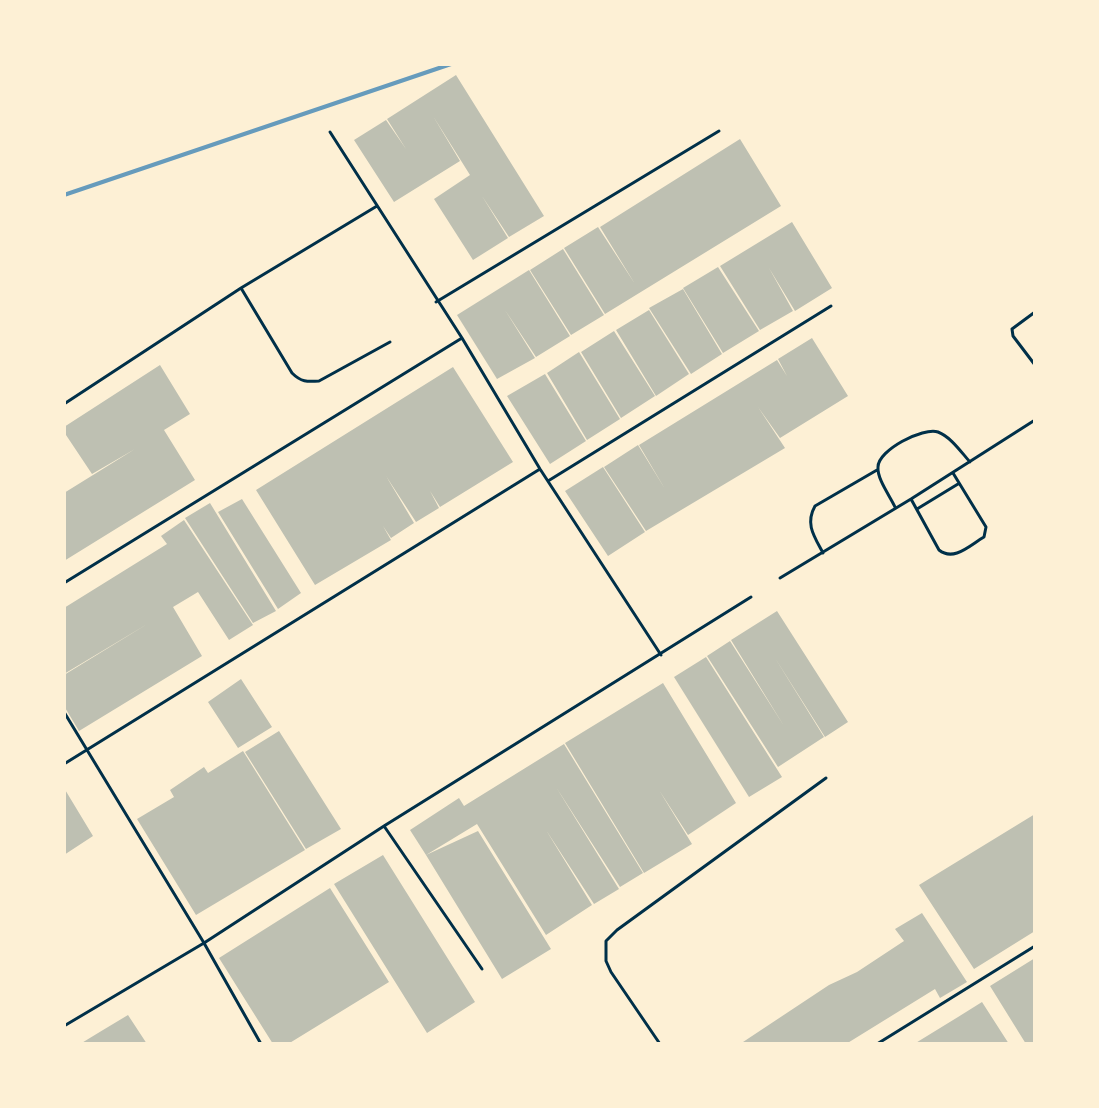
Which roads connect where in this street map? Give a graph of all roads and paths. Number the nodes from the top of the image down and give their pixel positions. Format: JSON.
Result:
{"nodes":[{"id":1,"x":719,"y":131,"type":"dead end"},
{"id":2,"x":330,"y":132,"type":"dead end"},
{"id":3,"x":377,"y":206,"type":"junction"},
{"id":4,"x":241,"y":288,"type":"junction"},
{"id":5,"x":436,"y":302,"type":"junction"},
{"id":6,"x":831,"y":306,"type":"dead end"},
{"id":7,"x":1035,"y":312,"type":"edge"},
{"id":8,"x":462,"y":338,"type":"junction"},
{"id":9,"x":390,"y":342,"type":"dead end"},
{"id":10,"x":1035,"y":365,"type":"edge"},
{"id":11,"x":64,"y":404,"type":"edge"},
{"id":12,"x":1035,"y":420,"type":"edge"},
{"id":13,"x":970,"y":462,"type":"junction"},
{"id":14,"x":540,"y":469,"type":"junction"},
{"id":15,"x":877,"y":470,"type":"junction"},
{"id":16,"x":953,"y":473,"type":"junction"},
{"id":17,"x":548,"y":481,"type":"junction"},
{"id":18,"x":958,"y":484,"type":"junction"},
{"id":19,"x":911,"y":499,"type":"junction"},
{"id":20,"x":896,"y":509,"type":"junction"},
{"id":21,"x":916,"y":510,"type":"junction"},
{"id":22,"x":823,"y":553,"type":"junction"},
{"id":23,"x":780,"y":578,"type":"dead end"},
{"id":24,"x":64,"y":583,"type":"edge"},
{"id":25,"x":751,"y":597,"type":"dead end"},
{"id":26,"x":661,"y":655,"type":"junction"},
{"id":27,"x":64,"y":712,"type":"edge"},
{"id":28,"x":87,"y":749,"type":"junction"},
{"id":29,"x":64,"y":764,"type":"edge"},
{"id":30,"x":826,"y":778,"type":"dead end"},
{"id":31,"x":384,"y":826,"type":"junction"},
{"id":32,"x":204,"y":943,"type":"junction"},
{"id":33,"x":1035,"y":946,"type":"edge"},
{"id":34,"x":482,"y":969,"type":"dead end"},
{"id":35,"x":64,"y":1026,"type":"edge"},
{"id":36,"x":261,"y":1044,"type":"edge"},
{"id":37,"x":660,"y":1044,"type":"edge"},
{"id":38,"x":877,"y":1044,"type":"edge"}],
"edges":[{"from":1,"to":5,"type":"lane"},
{"from":2,"to":3,"type":"lane"},
{"from":3,"to":4,"type":"lane"},
{"from":3,"to":5,"type":"lane"},
{"from":4,"to":9,"type":"lane"},
{"from":4,"to":11,"type":"lane"},
{"from":5,"to":8,"type":"lane"},
{"from":6,"to":17,"type":"lane"},
{"from":7,"to":10,"type":"lane"},
{"from":8,"to":14,"type":"lane"},
{"from":8,"to":24,"type":"lane"},
{"from":12,"to":13,"type":"lane"},
{"from":13,"to":15,"type":"lane"},
{"from":13,"to":16,"type":"lane"},
{"from":14,"to":17,"type":"lane"},
{"from":14,"to":28,"type":"lane"},
{"from":15,"to":20,"type":"lane"},
{"from":15,"to":22,"type":"lane"},
{"from":16,"to":18,"type":"lane"},
{"from":16,"to":19,"type":"lane"},
{"from":17,"to":26,"type":"lane"},
{"from":18,"to":21,"type":"lane"},
{"from":18,"to":21,"type":"lane"},
{"from":19,"to":20,"type":"lane"},
{"from":19,"to":21,"type":"lane"},
{"from":20,"to":22,"type":"lane"},
{"from":22,"to":23,"type":"lane"},
{"from":25,"to":26,"type":"lane"},
{"from":26,"to":31,"type":"lane"},
{"from":27,"to":28,"type":"lane"},
{"from":28,"to":29,"type":"lane"},
{"from":28,"to":32,"type":"lane"},
{"from":30,"to":37,"type":"lane"},
{"from":31,"to":32,"type":"lane"},
{"from":31,"to":34,"type":"lane"},
{"from":32,"to":35,"type":"lane"},
{"from":32,"to":36,"type":"lane"},
{"from":33,"to":38,"type":"lane"}]}
